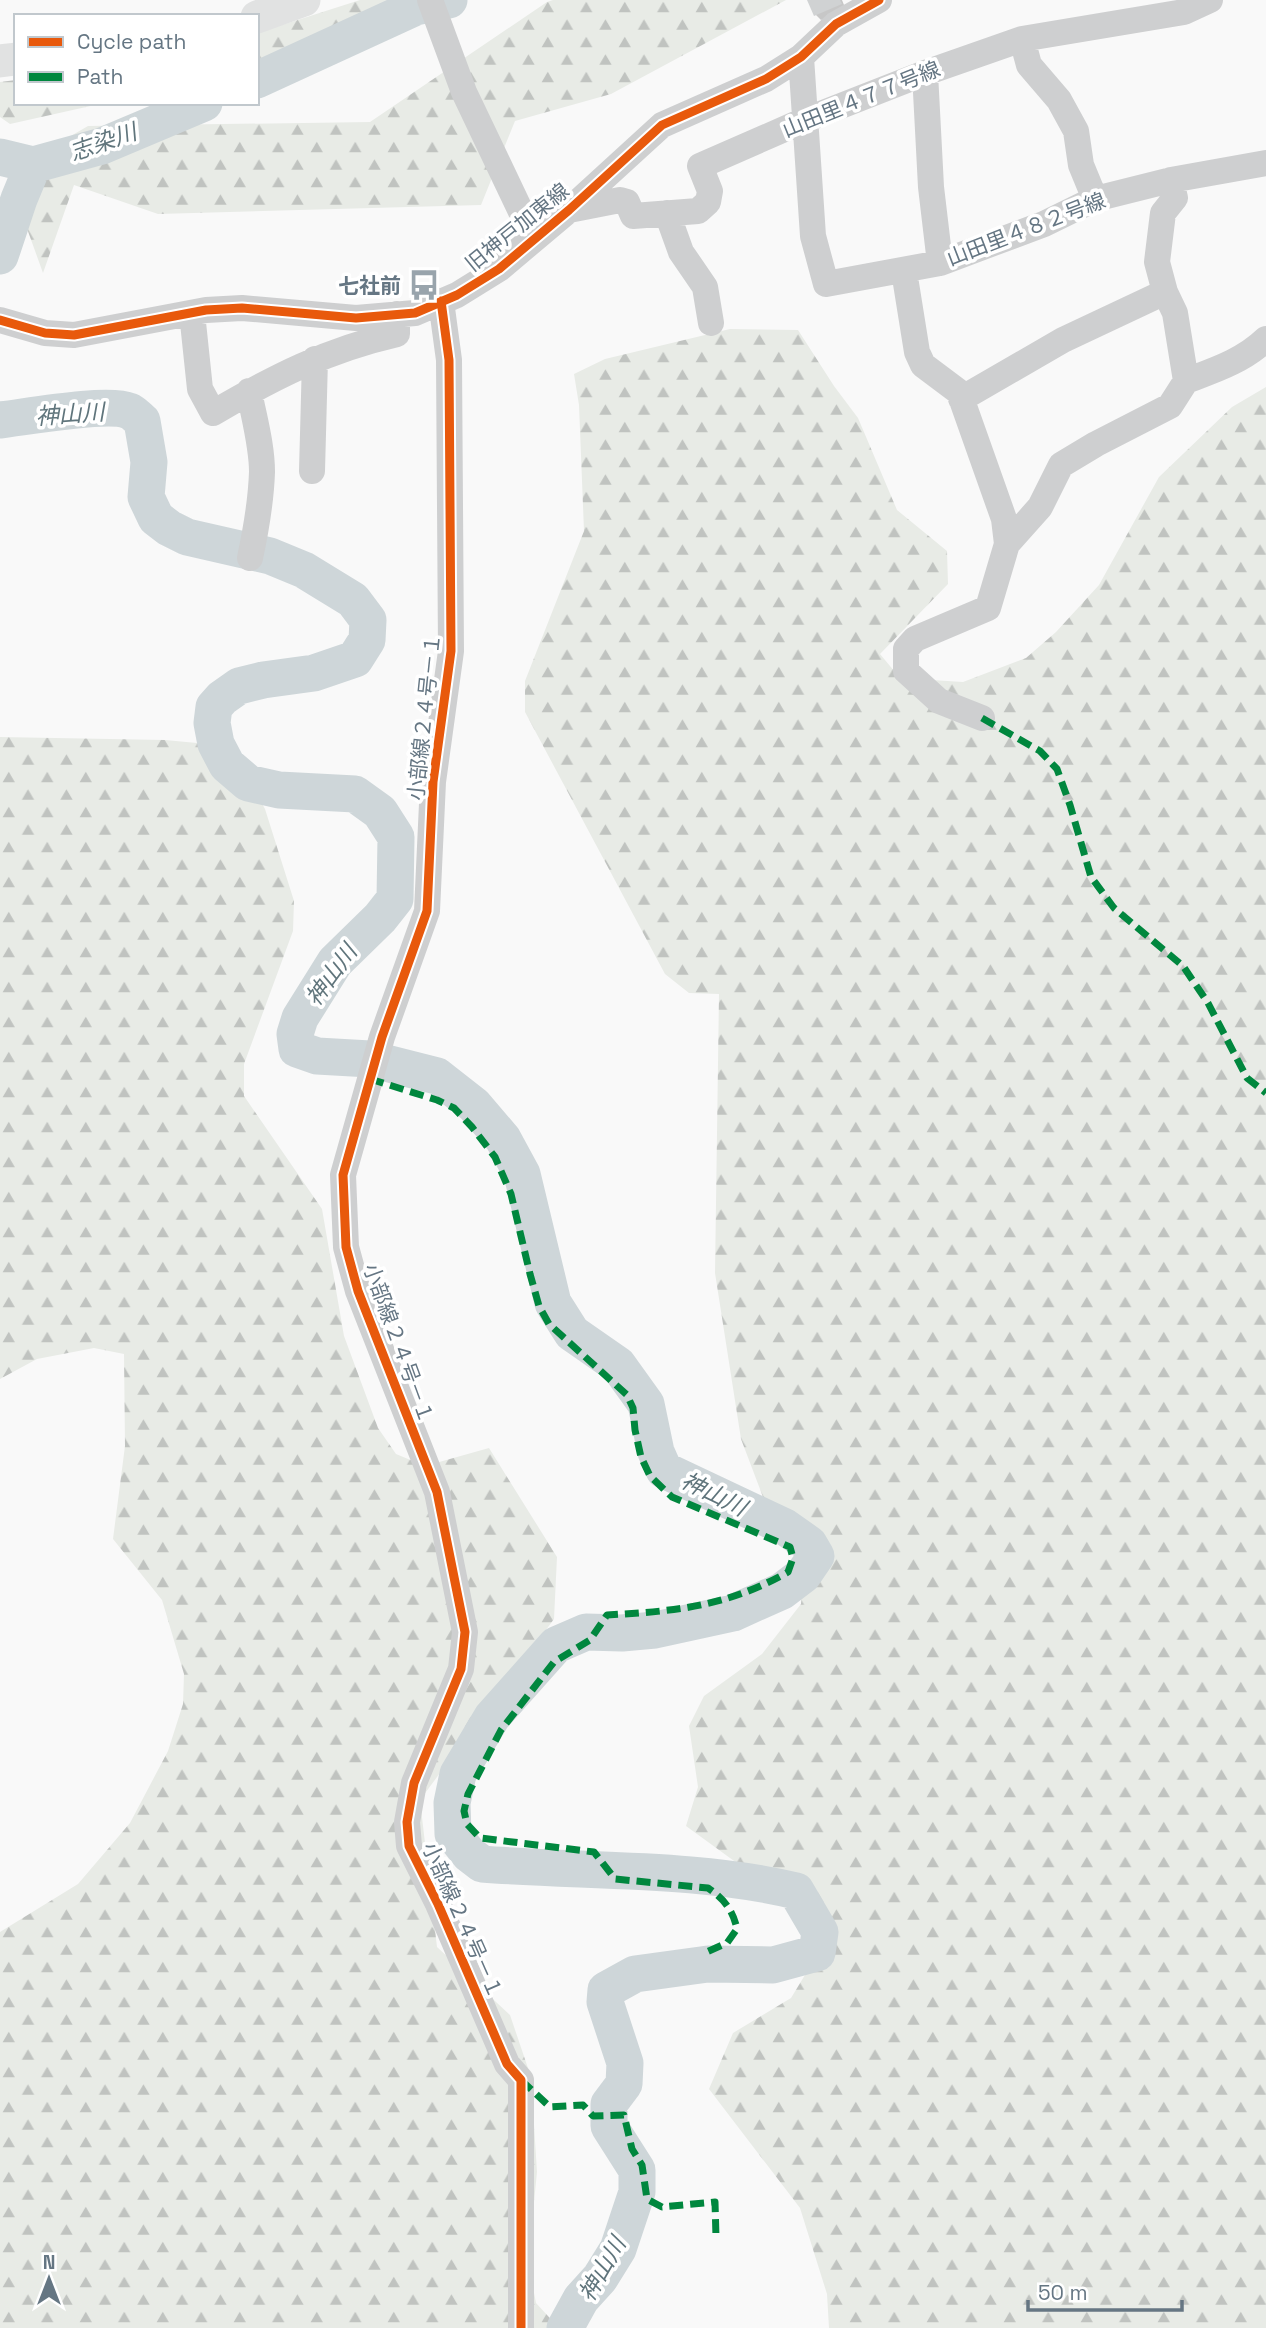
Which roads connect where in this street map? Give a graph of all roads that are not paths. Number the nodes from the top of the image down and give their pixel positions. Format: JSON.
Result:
{"nodes":[{"id":1,"x":304,"y":0,"type":"edge"},
{"id":2,"x":430,"y":0,"type":"edge"},
{"id":3,"x":879,"y":0,"type":"edge"},
{"id":4,"x":1210,"y":0,"type":"edge"},
{"id":5,"x":259,"y":16,"type":"edge"},
{"id":6,"x":1022,"y":39,"type":"junction"},
{"id":7,"x":802,"y":57,"type":"junction"},
{"id":8,"x":925,"y":73,"type":"junction"},
{"id":9,"x":805,"y":120,"type":"junction"},
{"id":10,"x":1266,"y":163,"type":"edge"},
{"id":11,"x":1171,"y":180,"type":"junction"},
{"id":12,"x":1095,"y":199,"type":"junction"},
{"id":13,"x":569,"y":210,"type":"junction"},
{"id":14,"x":667,"y":214,"type":"junction"},
{"id":15,"x":940,"y":263,"type":"junction"},
{"id":16,"x":499,"y":269,"type":"junction"},
{"id":17,"x":904,"y":271,"type":"junction"},
{"id":18,"x":1165,"y":292,"type":"junction"},
{"id":19,"x":441,"y":301,"type":"junction"},
{"id":20,"x":192,"y":313,"type":"junction"},
{"id":21,"x":397,"y":314,"type":"junction"},
{"id":22,"x":8,"y":322,"type":"edge"},
{"id":23,"x":711,"y":323,"type":"dead end"},
{"id":24,"x":1266,"y":339,"type":"edge"},
{"id":25,"x":316,"y":359,"type":"junction"},
{"id":26,"x":1186,"y":381,"type":"junction"},
{"id":27,"x":249,"y":391,"type":"junction"},
{"id":28,"x":961,"y":398,"type":"junction"},
{"id":29,"x":312,"y":471,"type":"dead end"},
{"id":30,"x":1007,"y":544,"type":"junction"},
{"id":31,"x":250,"y":558,"type":"dead end"},
{"id":32,"x":982,"y":718,"type":"dead end"},
{"id":33,"x":521,"y":2328,"type":"edge"}],
"edges":[{"from":1,"to":5,"type":"main road"},
{"from":2,"to":16,"type":"street"},
{"from":3,"to":7,"type":"street","name":"旧神戸加東線"},
{"from":4,"to":6,"type":"street","name":"山田里４７７号線"},
{"from":6,"to":8,"type":"street","name":"山田里４７７号線"},
{"from":6,"to":12,"type":"street"},
{"from":7,"to":9,"type":"street"},
{"from":7,"to":13,"type":"street","name":"旧神戸加東線"},
{"from":8,"to":9,"type":"street","name":"山田里４７７号線"},
{"from":8,"to":15,"type":"street"},
{"from":9,"to":14,"type":"street","name":"山田里４７７号線"},
{"from":9,"to":17,"type":"street","name":"山田里４８２号線"},
{"from":10,"to":11,"type":"street","name":"山田里４８２号線"},
{"from":11,"to":12,"type":"street","name":"山田里４８２号線"},
{"from":11,"to":18,"type":"street"},
{"from":12,"to":15,"type":"street","name":"山田里４８２号線"},
{"from":13,"to":14,"type":"street","name":"山田里４７７号線"},
{"from":13,"to":16,"type":"street","name":"旧神戸加東線"},
{"from":14,"to":23,"type":"street"},
{"from":15,"to":17,"type":"street","name":"山田里４８２号線"},
{"from":16,"to":19,"type":"street","name":"旧神戸加東線"},
{"from":17,"to":28,"type":"street"},
{"from":18,"to":26,"type":"street"},
{"from":18,"to":28,"type":"street"},
{"from":19,"to":21,"type":"street","name":"旧神戸加東線"},
{"from":19,"to":33,"type":"street","name":"小部線２４号－１"},
{"from":20,"to":21,"type":"street","name":"旧神戸加東線"},
{"from":20,"to":22,"type":"street","name":"旧神戸加東線"},
{"from":20,"to":27,"type":"street"},
{"from":21,"to":25,"type":"street"},
{"from":24,"to":26,"type":"street"},
{"from":25,"to":27,"type":"street"},
{"from":25,"to":29,"type":"street"},
{"from":26,"to":30,"type":"street"},
{"from":27,"to":31,"type":"street"},
{"from":28,"to":30,"type":"street"},
{"from":30,"to":32,"type":"street"}]}
